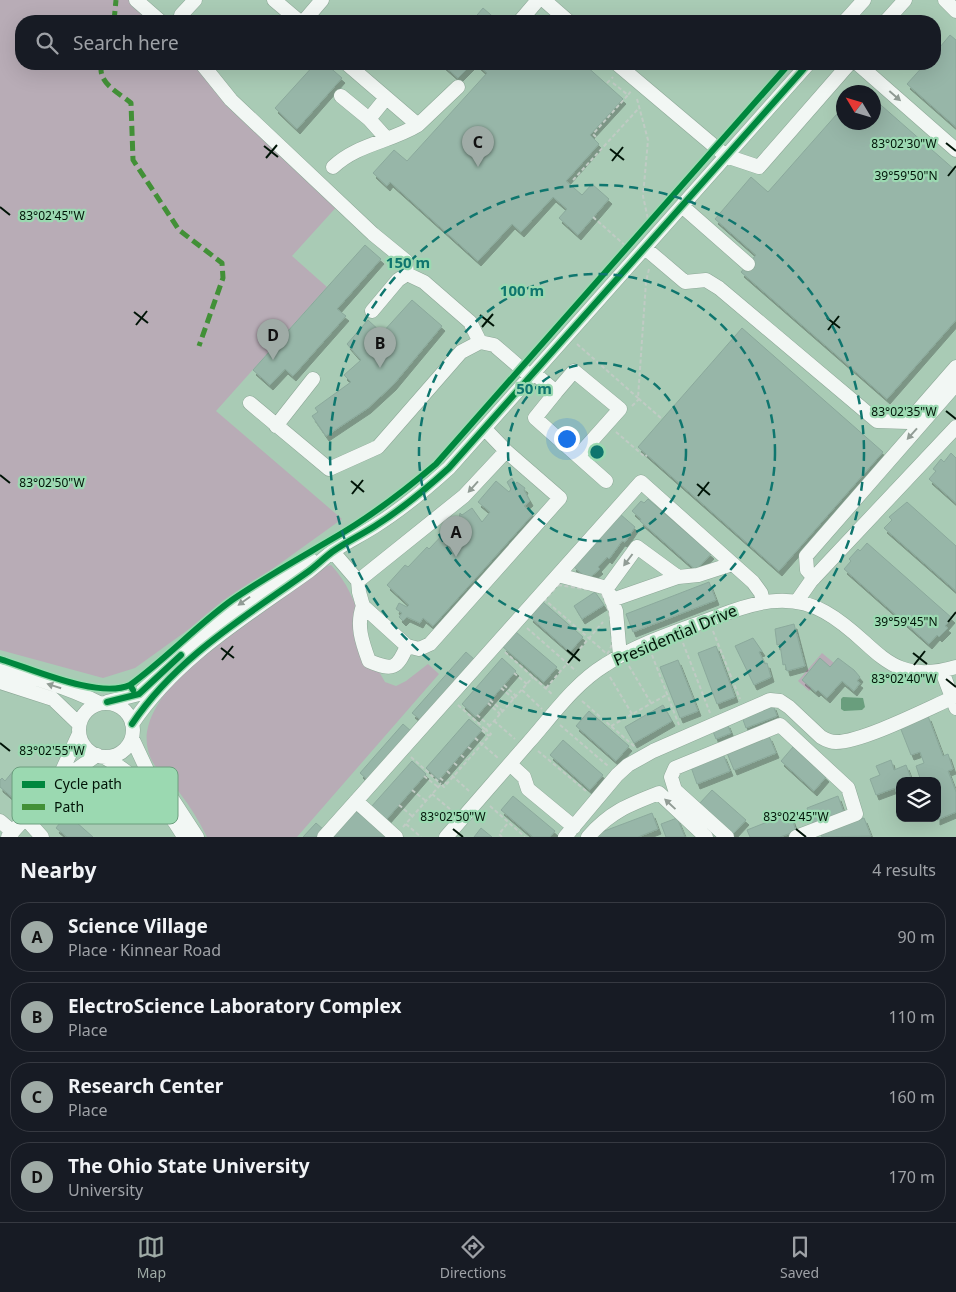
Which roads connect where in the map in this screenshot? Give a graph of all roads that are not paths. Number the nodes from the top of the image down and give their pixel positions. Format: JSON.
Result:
{"nodes":[{"id":1,"x":136,"y":0,"type":"edge"},
{"id":2,"x":195,"y":0,"type":"edge"},
{"id":3,"x":274,"y":0,"type":"edge"},
{"id":4,"x":322,"y":0,"type":"edge"},
{"id":5,"x":538,"y":0,"type":"edge"},
{"id":6,"x":544,"y":0,"type":"edge"},
{"id":7,"x":864,"y":0,"type":"edge"},
{"id":8,"x":905,"y":0,"type":"edge"},
{"id":9,"x":945,"y":0,"type":"edge"},
{"id":10,"x":956,"y":11,"type":"edge"},
{"id":11,"x":153,"y":15,"type":"edge"},
{"id":12,"x":181,"y":15,"type":"dead end"},
{"id":13,"x":292,"y":15,"type":"edge"},
{"id":14,"x":309,"y":15,"type":"edge"},
{"id":15,"x":525,"y":15,"type":"edge"},
{"id":16,"x":561,"y":15,"type":"edge"},
{"id":17,"x":850,"y":15,"type":"edge"},
{"id":18,"x":891,"y":15,"type":"edge"},
{"id":19,"x":207,"y":70,"type":"edge"},
{"id":20,"x":354,"y":70,"type":"edge"},
{"id":21,"x":624,"y":70,"type":"edge"},
{"id":22,"x":803,"y":70,"type":"edge"},
{"id":23,"x":846,"y":70,"type":"edge"},
{"id":24,"x":858,"y":70,"type":"edge"},
{"id":25,"x":458,"y":87,"type":"dead end"},
{"id":26,"x":341,"y":96,"type":"dead end"},
{"id":27,"x":386,"y":98,"type":"junction"},
{"id":28,"x":369,"y":118,"type":"junction"},
{"id":29,"x":418,"y":125,"type":"junction"},
{"id":30,"x":387,"y":139,"type":"junction"},
{"id":31,"x":956,"y":150,"type":"edge"},
{"id":32,"x":726,"y":156,"type":"junction"},
{"id":33,"x":333,"y":167,"type":"dead end"},
{"id":34,"x":682,"y":206,"type":"junction"},
{"id":35,"x":639,"y":245,"type":"junction"},
{"id":36,"x":748,"y":264,"type":"dead end"},
{"id":37,"x":407,"y":274,"type":"junction"},
{"id":38,"x":372,"y":311,"type":"dead end"},
{"id":39,"x":480,"y":342,"type":"junction"},
{"id":40,"x":956,"y":367,"type":"edge"},
{"id":41,"x":532,"y":375,"type":"junction"},
{"id":42,"x":313,"y":379,"type":"dead end"},
{"id":43,"x":956,"y":384,"type":"edge"},
{"id":44,"x":556,"y":392,"type":"junction"},
{"id":45,"x":250,"y":403,"type":"dead end"},
{"id":46,"x":276,"y":426,"type":"junction"},
{"id":47,"x":956,"y":427,"type":"edge"},
{"id":48,"x":485,"y":429,"type":"junction"},
{"id":49,"x":506,"y":451,"type":"junction"},
{"id":50,"x":578,"y":456,"type":"junction"},
{"id":51,"x":606,"y":481,"type":"dead end"},
{"id":52,"x":333,"y":552,"type":"junction"},
{"id":53,"x":732,"y":564,"type":"junction"},
{"id":54,"x":558,"y":575,"type":"junction"},
{"id":55,"x":678,"y":577,"type":"junction"},
{"id":56,"x":814,"y":578,"type":"junction"},
{"id":57,"x":358,"y":581,"type":"junction"},
{"id":58,"x":610,"y":594,"type":"junction"},
{"id":59,"x":797,"y":601,"type":"junction"},
{"id":60,"x":763,"y":602,"type":"junction"},
{"id":61,"x":363,"y":606,"type":"junction"},
{"id":62,"x":407,"y":646,"type":"junction"},
{"id":63,"x":621,"y":656,"type":"junction"},
{"id":64,"x":956,"y":667,"type":"edge"},
{"id":65,"x":0,"y":671,"type":"edge"},
{"id":66,"x":942,"y":671,"type":"junction"},
{"id":67,"x":0,"y":682,"type":"edge"},
{"id":68,"x":103,"y":703,"type":"junction"},
{"id":69,"x":954,"y":703,"type":"edge"},
{"id":70,"x":79,"y":729,"type":"junction"},
{"id":71,"x":132,"y":731,"type":"junction"},
{"id":72,"x":100,"y":756,"type":"junction"},
{"id":73,"x":509,"y":765,"type":"junction"},
{"id":74,"x":63,"y":767,"type":"edge"},
{"id":75,"x":83,"y":767,"type":"edge"},
{"id":76,"x":118,"y":767,"type":"edge"},
{"id":77,"x":146,"y":767,"type":"edge"},
{"id":78,"x":356,"y":801,"type":"junction"},
{"id":79,"x":178,"y":808,"type":"edge"},
{"id":80,"x":0,"y":821,"type":"edge"},
{"id":81,"x":21,"y":824,"type":"edge"},
{"id":82,"x":30,"y":824,"type":"edge"},
{"id":83,"x":175,"y":824,"type":"edge"},
{"id":84,"x":570,"y":832,"type":"edge"},
{"id":85,"x":399,"y":833,"type":"edge"},
{"id":86,"x":11,"y":835,"type":"edge"},
{"id":87,"x":805,"y":836,"type":"edge"},
{"id":88,"x":42,"y":837,"type":"edge"},
{"id":89,"x":184,"y":837,"type":"edge"},
{"id":90,"x":197,"y":837,"type":"edge"},
{"id":91,"x":324,"y":837,"type":"edge"},
{"id":92,"x":446,"y":837,"type":"edge"},
{"id":93,"x":588,"y":837,"type":"edge"},
{"id":94,"x":706,"y":837,"type":"edge"},
{"id":95,"x":727,"y":837,"type":"edge"}],
"edges":[{"from":1,"to":11,"type":"street"},
{"from":2,"to":12,"type":"street"},
{"from":3,"to":13,"type":"street"},
{"from":4,"to":14,"type":"street"},
{"from":5,"to":15,"type":"street"},
{"from":6,"to":16,"type":"street"},
{"from":7,"to":17,"type":"street"},
{"from":8,"to":18,"type":"street"},
{"from":9,"to":10,"type":"street"},
{"from":19,"to":37,"type":"street"},
{"from":20,"to":27,"type":"street"},
{"from":21,"to":32,"type":"street"},
{"from":22,"to":32,"type":"street"},
{"from":23,"to":32,"type":"street"},
{"from":24,"to":31,"type":"street","one_way":true},
{"from":25,"to":29,"type":"street"},
{"from":26,"to":28,"type":"street"},
{"from":27,"to":28,"type":"street"},
{"from":27,"to":29,"type":"street"},
{"from":28,"to":30,"type":"street"},
{"from":29,"to":30,"type":"street"},
{"from":30,"to":33,"type":"street"},
{"from":32,"to":34,"type":"street"},
{"from":34,"to":35,"type":"street"},
{"from":34,"to":36,"type":"street"},
{"from":35,"to":40,"type":"street"},
{"from":35,"to":41,"type":"street"},
{"from":37,"to":38,"type":"street"},
{"from":37,"to":39,"type":"street"},
{"from":39,"to":41,"type":"street"},
{"from":39,"to":46,"type":"street"},
{"from":41,"to":44,"type":"street"},
{"from":41,"to":48,"type":"street"},
{"from":42,"to":46,"type":"street"},
{"from":43,"to":56,"type":"street","one_way":true},
{"from":44,"to":50,"type":"street"},
{"from":44,"to":50,"type":"street"},
{"from":45,"to":46,"type":"street"},
{"from":47,"to":56,"type":"street"},
{"from":48,"to":49,"type":"street"},
{"from":48,"to":52,"type":"street"},
{"from":49,"to":57,"type":"street","one_way":true},
{"from":49,"to":62,"type":"street"},
{"from":50,"to":51,"type":"street"},
{"from":52,"to":57,"type":"street"},
{"from":52,"to":68,"type":"street","one_way":true},
{"from":52,"to":71,"type":"street"},
{"from":53,"to":54,"type":"street"},
{"from":53,"to":55,"type":"street"},
{"from":53,"to":60,"type":"street"},
{"from":54,"to":58,"type":"street"},
{"from":54,"to":78,"type":"street"},
{"from":55,"to":58,"type":"street"},
{"from":55,"to":58,"type":"street","one_way":true},
{"from":56,"to":59,"type":"street"},
{"from":57,"to":61,"type":"street"},
{"from":58,"to":63,"type":"street"},
{"from":59,"to":60,"type":"street","name":"Presidential Drive"},
{"from":59,"to":66,"type":"street","name":"Presidential Drive"},
{"from":60,"to":63,"type":"street","name":"Presidential Drive"},
{"from":61,"to":62,"type":"street"},
{"from":61,"to":62,"type":"street"},
{"from":63,"to":73,"type":"street","name":"Presidential Drive"},
{"from":64,"to":66,"type":"street","name":"Presidential Drive"},
{"from":68,"to":65,"type":"street","one_way":true},
{"from":66,"to":69,"type":"street"},
{"from":67,"to":70,"type":"street"},
{"from":68,"to":70,"type":"street"},
{"from":68,"to":71,"type":"street"},
{"from":69,"to":84,"type":"street"},
{"from":70,"to":72,"type":"street"},
{"from":70,"to":74,"type":"street"},
{"from":71,"to":72,"type":"street"},
{"from":71,"to":77,"type":"street"},
{"from":72,"to":75,"type":"street"},
{"from":72,"to":76,"type":"street"},
{"from":73,"to":84,"type":"street"},
{"from":73,"to":92,"type":"street","name":"Presidential Drive"},
{"from":78,"to":85,"type":"street"},
{"from":78,"to":91,"type":"street"},
{"from":79,"to":90,"type":"street"},
{"from":80,"to":86,"type":"street"},
{"from":81,"to":86,"type":"street"},
{"from":82,"to":88,"type":"street"},
{"from":83,"to":89,"type":"street"},
{"from":87,"to":95,"type":"street"},
{"from":94,"to":93,"type":"street","one_way":true}]}
